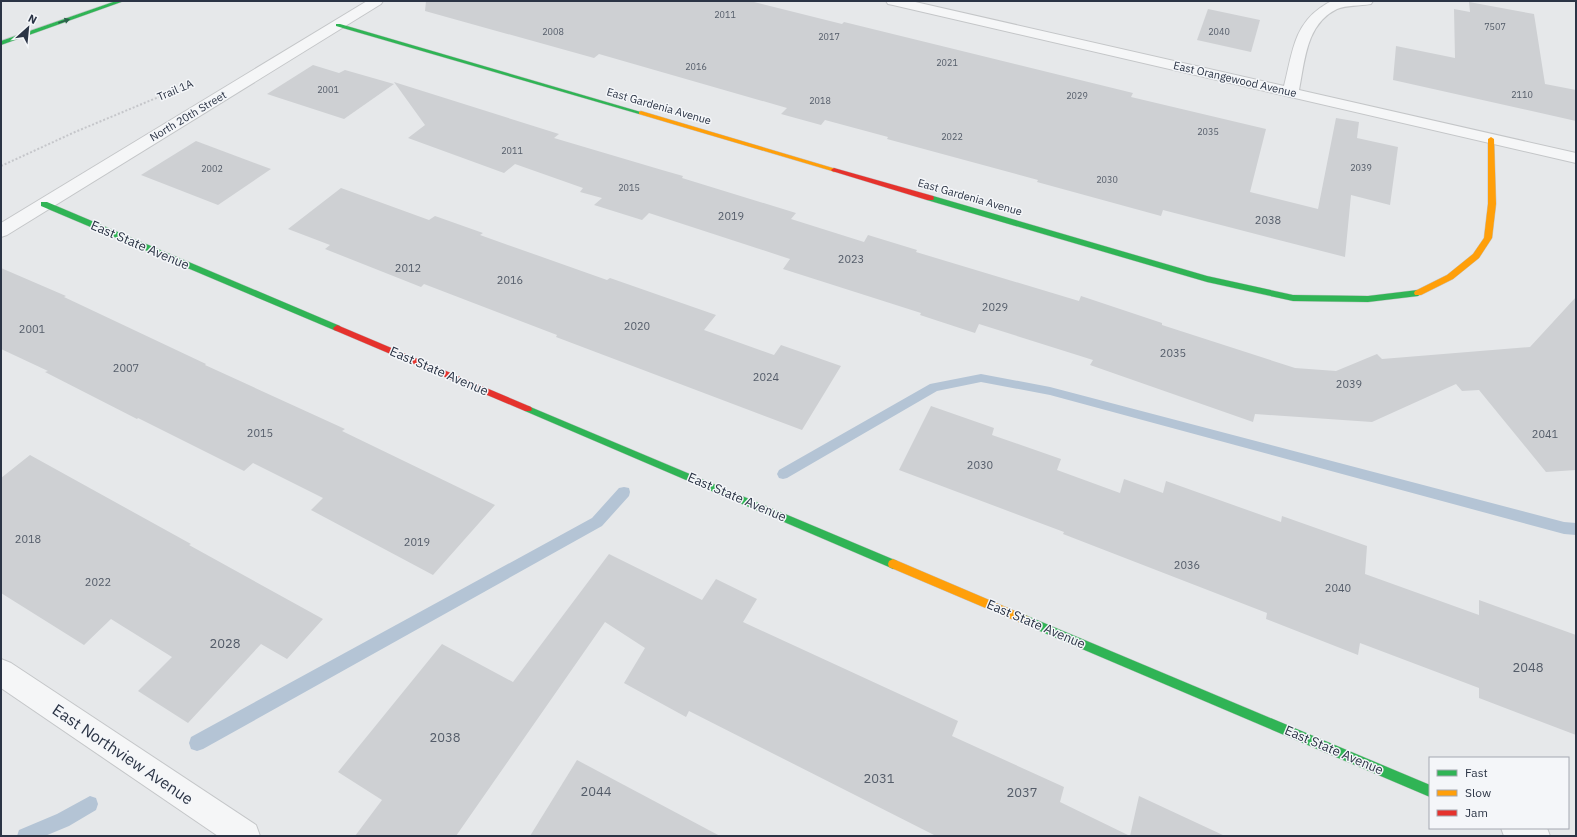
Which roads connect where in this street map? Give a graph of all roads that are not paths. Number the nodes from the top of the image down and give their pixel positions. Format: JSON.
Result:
{"nodes":[{"id":1,"x":121,"y":1,"type":"edge"},
{"id":2,"x":376,"y":1,"type":"edge"},
{"id":3,"x":893,"y":1,"type":"edge"},
{"id":4,"x":1366,"y":1,"type":"edge"},
{"id":5,"x":338,"y":24,"type":"junction"},
{"id":6,"x":1,"y":43,"type":"edge"},
{"id":7,"x":1291,"y":91,"type":"junction"},
{"id":8,"x":1491,"y":139,"type":"junction"},
{"id":9,"x":1576,"y":158,"type":"edge"},
{"id":10,"x":44,"y":204,"type":"junction"},
{"id":11,"x":1,"y":231,"type":"edge"},
{"id":12,"x":1,"y":672,"type":"edge"},
{"id":13,"x":1429,"y":791,"type":"edge"},
{"id":14,"x":1518,"y":829,"type":"edge"},
{"id":15,"x":245,"y":836,"type":"edge"},
{"id":16,"x":1535,"y":836,"type":"edge"}],
"edges":[{"from":6,"to":1,"type":"main road","one_way":true},
{"from":2,"to":5,"type":"street","name":"North 20th Street"},
{"from":3,"to":7,"type":"street","name":"East Orangewood Avenue"},
{"from":4,"to":7,"type":"street"},
{"from":5,"to":8,"type":"main road","name":"East Gardenia Avenue"},
{"from":5,"to":10,"type":"street","name":"North 20th Street"},
{"from":7,"to":8,"type":"street","name":"East Orangewood Avenue"},
{"from":8,"to":9,"type":"street","name":"East Orangewood Avenue"},
{"from":10,"to":11,"type":"street","name":"North 20th Street"},
{"from":10,"to":13,"type":"main road","name":"East State Avenue"},
{"from":12,"to":15,"type":"street","name":"East Northview Avenue"},
{"from":14,"to":16,"type":"street"}]}
